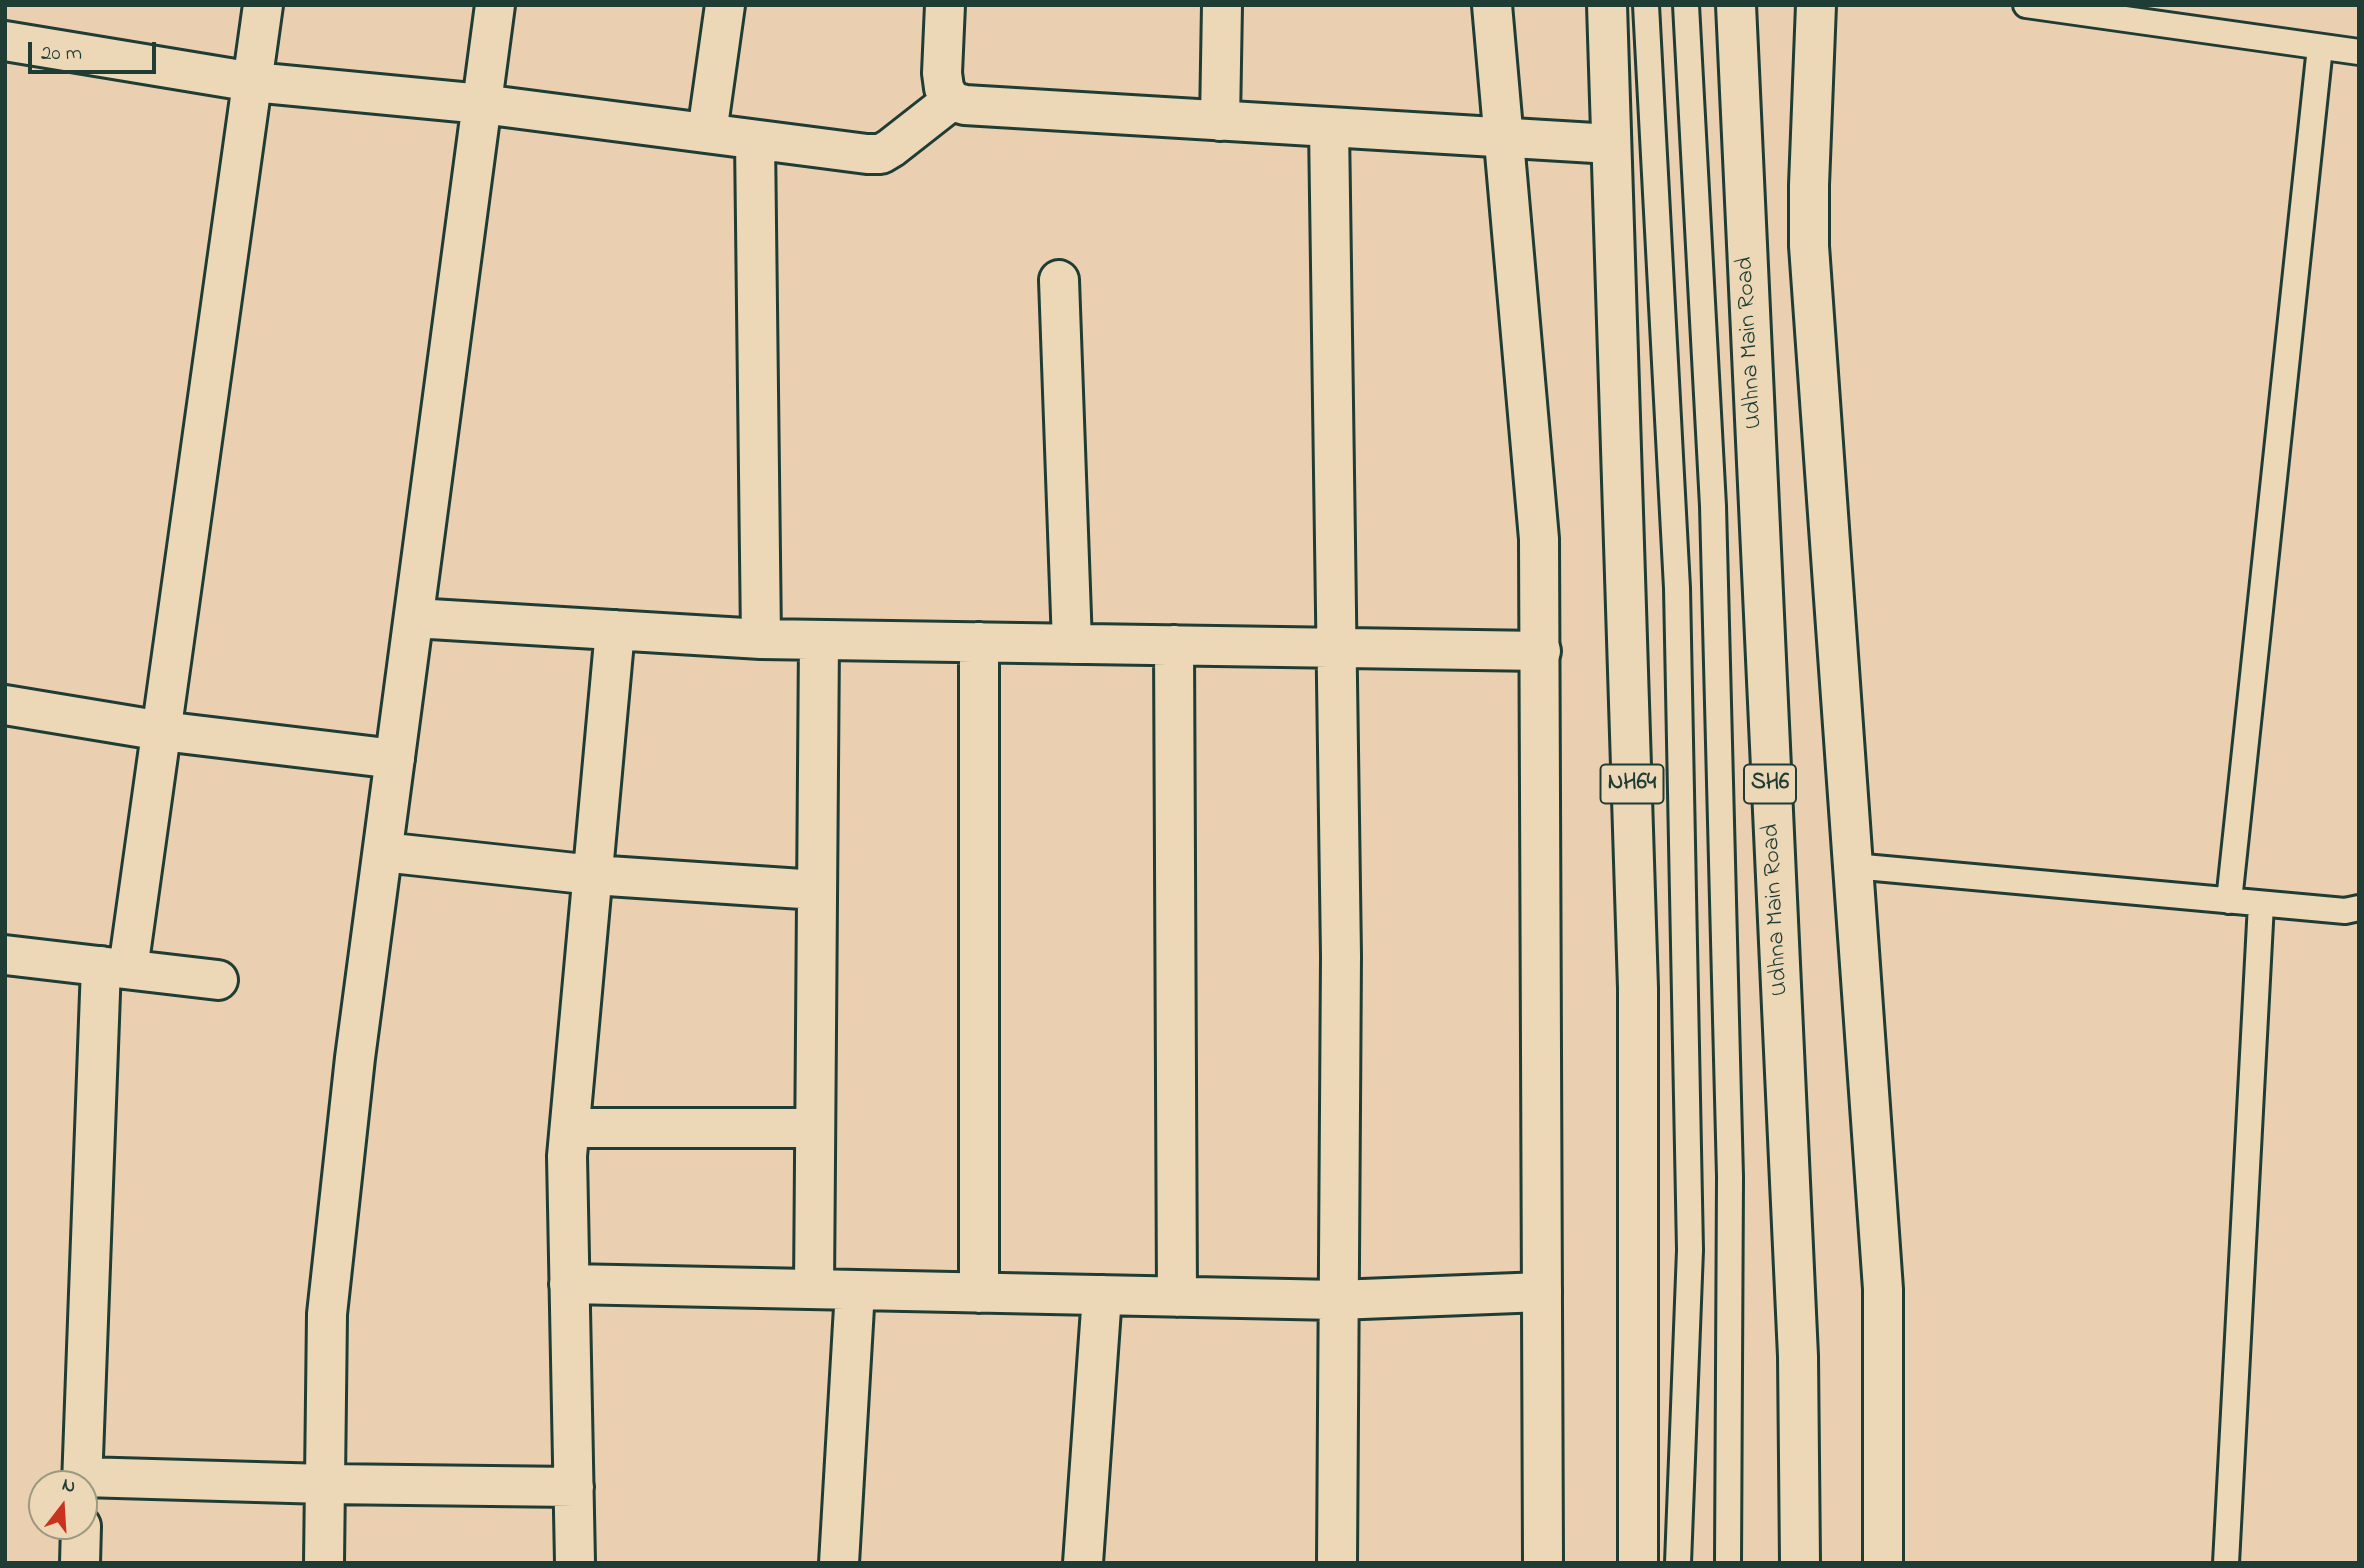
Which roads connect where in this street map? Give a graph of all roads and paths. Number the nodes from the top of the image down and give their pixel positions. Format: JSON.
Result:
{"nodes":[{"id":1,"x":263,"y":5,"type":"edge"},
{"id":2,"x":495,"y":5,"type":"edge"},
{"id":3,"x":725,"y":5,"type":"edge"},
{"id":4,"x":945,"y":5,"type":"edge"},
{"id":5,"x":1222,"y":5,"type":"edge"},
{"id":6,"x":1492,"y":5,"type":"edge"},
{"id":7,"x":1607,"y":5,"type":"edge"},
{"id":8,"x":1646,"y":5,"type":"edge"},
{"id":9,"x":1686,"y":5,"type":"edge"},
{"id":10,"x":1735,"y":5,"type":"edge"},
{"id":11,"x":1816,"y":5,"type":"edge"},
{"id":12,"x":2026,"y":5,"type":"edge"},
{"id":13,"x":5,"y":41,"type":"edge"},
{"id":14,"x":2320,"y":47,"type":"junction"},
{"id":15,"x":2359,"y":52,"type":"edge"},
{"id":16,"x":253,"y":82,"type":"junction"},
{"id":17,"x":951,"y":101,"type":"junction"},
{"id":18,"x":482,"y":104,"type":"junction"},
{"id":19,"x":1220,"y":121,"type":"junction"},
{"id":20,"x":1329,"y":127,"type":"junction"},
{"id":21,"x":707,"y":133,"type":"junction"},
{"id":22,"x":1503,"y":136,"type":"junction"},
{"id":23,"x":755,"y":140,"type":"junction"},
{"id":24,"x":1611,"y":144,"type":"junction"},
{"id":25,"x":1059,"y":280,"type":"dead end"},
{"id":26,"x":414,"y":618,"type":"junction"},
{"id":27,"x":615,"y":630,"type":"junction"},
{"id":28,"x":761,"y":639,"type":"junction"},
{"id":29,"x":819,"y":640,"type":"junction"},
{"id":30,"x":979,"y":642,"type":"junction"},
{"id":31,"x":1072,"y":643,"type":"junction"},
{"id":32,"x":1174,"y":645,"type":"junction"},
{"id":33,"x":1337,"y":647,"type":"junction"},
{"id":34,"x":1541,"y":651,"type":"junction"},
{"id":35,"x":5,"y":705,"type":"edge"},
{"id":36,"x":162,"y":731,"type":"junction"},
{"id":37,"x":395,"y":759,"type":"junction"},
{"id":38,"x":383,"y":852,"type":"junction"},
{"id":39,"x":1853,"y":866,"type":"junction"},
{"id":40,"x":593,"y":875,"type":"junction"},
{"id":41,"x":817,"y":890,"type":"junction"},
{"id":42,"x":2229,"y":901,"type":"junction"},
{"id":43,"x":2261,"y":904,"type":"junction"},
{"id":44,"x":2359,"y":908,"type":"edge"},
{"id":45,"x":5,"y":955,"type":"edge"},
{"id":46,"x":115,"y":968,"type":"junction"},
{"id":47,"x":218,"y":980,"type":"dead end"},
{"id":48,"x":570,"y":1128,"type":"junction"},
{"id":49,"x":814,"y":1128,"type":"junction"},
{"id":50,"x":569,"y":1284,"type":"junction"},
{"id":51,"x":814,"y":1289,"type":"junction"},
{"id":52,"x":855,"y":1290,"type":"junction"},
{"id":53,"x":1542,"y":1292,"type":"junction"},
{"id":54,"x":979,"y":1293,"type":"junction"},
{"id":55,"x":1102,"y":1295,"type":"junction"},
{"id":56,"x":1177,"y":1297,"type":"junction"},
{"id":57,"x":1338,"y":1300,"type":"junction"},
{"id":58,"x":84,"y":1470,"type":"edge"},
{"id":59,"x":98,"y":1481,"type":"edge"},
{"id":60,"x":325,"y":1485,"type":"junction"},
{"id":61,"x":574,"y":1487,"type":"junction"},
{"id":62,"x":81,"y":1540,"type":"edge"},
{"id":63,"x":80,"y":1563,"type":"edge"},
{"id":64,"x":324,"y":1563,"type":"edge"},
{"id":65,"x":575,"y":1563,"type":"edge"},
{"id":66,"x":839,"y":1563,"type":"edge"},
{"id":67,"x":1083,"y":1563,"type":"edge"},
{"id":68,"x":1337,"y":1563,"type":"edge"},
{"id":69,"x":1543,"y":1563,"type":"edge"},
{"id":70,"x":1638,"y":1563,"type":"edge"},
{"id":71,"x":1678,"y":1563,"type":"edge"},
{"id":72,"x":1728,"y":1563,"type":"edge"},
{"id":73,"x":1800,"y":1563,"type":"edge"},
{"id":74,"x":1883,"y":1563,"type":"edge"},
{"id":75,"x":2226,"y":1563,"type":"edge"}],
"edges":[{"from":1,"to":16,"type":"main road"},
{"from":2,"to":18,"type":"main road"},
{"from":3,"to":21,"type":"main road"},
{"from":4,"to":17,"type":"main road"},
{"from":5,"to":19,"type":"main road"},
{"from":6,"to":22,"type":"main road"},
{"from":7,"to":24,"type":"main road","number":"NH64"},
{"from":8,"to":71,"type":"lane"},
{"from":9,"to":72,"type":"lane"},
{"from":10,"to":73,"type":"main road","name":"Udhna Main Road","number":"SH6"},
{"from":11,"to":39,"type":"main road"},
{"from":12,"to":14,"type":"lane"},
{"from":13,"to":16,"type":"main road"},
{"from":14,"to":15,"type":"lane"},
{"from":14,"to":42,"type":"lane"},
{"from":16,"to":18,"type":"main road"},
{"from":16,"to":36,"type":"main road"},
{"from":17,"to":19,"type":"main road"},
{"from":17,"to":23,"type":"main road"},
{"from":18,"to":21,"type":"main road"},
{"from":18,"to":26,"type":"main road"},
{"from":19,"to":20,"type":"main road"},
{"from":20,"to":22,"type":"main road"},
{"from":20,"to":33,"type":"main road"},
{"from":21,"to":23,"type":"main road"},
{"from":22,"to":24,"type":"main road"},
{"from":22,"to":34,"type":"main road"},
{"from":23,"to":28,"type":"main road"},
{"from":24,"to":70,"type":"main road","number":"NH64"},
{"from":25,"to":31,"type":"main road"},
{"from":26,"to":27,"type":"main road"},
{"from":26,"to":37,"type":"main road"},
{"from":27,"to":28,"type":"main road"},
{"from":27,"to":40,"type":"main road"},
{"from":28,"to":29,"type":"main road"},
{"from":29,"to":30,"type":"main road"},
{"from":29,"to":41,"type":"main road"},
{"from":30,"to":31,"type":"main road"},
{"from":30,"to":54,"type":"main road"},
{"from":31,"to":32,"type":"main road"},
{"from":32,"to":33,"type":"main road"},
{"from":32,"to":56,"type":"main road"},
{"from":33,"to":34,"type":"main road"},
{"from":33,"to":57,"type":"main road"},
{"from":34,"to":53,"type":"main road"},
{"from":35,"to":36,"type":"main road"},
{"from":36,"to":37,"type":"main road"},
{"from":36,"to":46,"type":"main road"},
{"from":37,"to":38,"type":"main road"},
{"from":38,"to":40,"type":"main road"},
{"from":38,"to":60,"type":"main road"},
{"from":39,"to":42,"type":"lane"},
{"from":39,"to":74,"type":"main road"},
{"from":40,"to":41,"type":"main road"},
{"from":40,"to":48,"type":"main road"},
{"from":41,"to":49,"type":"main road"},
{"from":42,"to":43,"type":"lane"},
{"from":43,"to":44,"type":"lane"},
{"from":43,"to":75,"type":"lane"},
{"from":45,"to":46,"type":"main road"},
{"from":46,"to":47,"type":"main road"},
{"from":46,"to":58,"type":"main road"},
{"from":48,"to":49,"type":"main road"},
{"from":48,"to":50,"type":"main road"},
{"from":49,"to":51,"type":"main road"},
{"from":50,"to":51,"type":"main road"},
{"from":50,"to":61,"type":"main road"},
{"from":51,"to":52,"type":"main road"},
{"from":52,"to":54,"type":"main road"},
{"from":52,"to":66,"type":"main road"},
{"from":53,"to":57,"type":"main road"},
{"from":53,"to":69,"type":"main road"},
{"from":54,"to":55,"type":"main road"},
{"from":55,"to":56,"type":"main road"},
{"from":55,"to":67,"type":"main road"},
{"from":56,"to":57,"type":"main road"},
{"from":57,"to":68,"type":"main road"},
{"from":59,"to":60,"type":"main road"},
{"from":60,"to":61,"type":"main road"},
{"from":60,"to":64,"type":"main road"},
{"from":61,"to":65,"type":"main road"},
{"from":62,"to":63,"type":"main road"}]}
